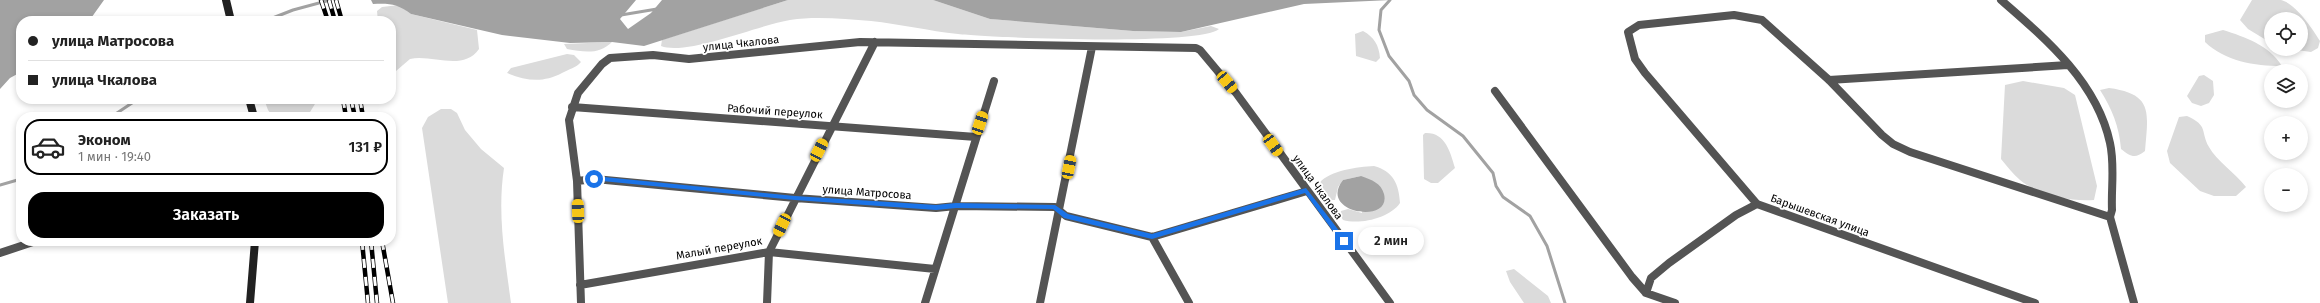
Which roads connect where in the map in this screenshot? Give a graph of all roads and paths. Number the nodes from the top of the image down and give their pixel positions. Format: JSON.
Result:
{"nodes":[{"id":1,"x":226,"y":0,"type":"edge"},
{"id":2,"x":2001,"y":0,"type":"edge"},
{"id":3,"x":230,"y":16,"type":"edge"},
{"id":4,"x":875,"y":42,"type":"junction"},
{"id":5,"x":1092,"y":47,"type":"junction"},
{"id":6,"x":2068,"y":65,"type":"junction"},
{"id":7,"x":1829,"y":80,"type":"junction"},
{"id":8,"x":994,"y":81,"type":"dead end"},
{"id":9,"x":1495,"y":91,"type":"dead end"},
{"id":10,"x":572,"y":107,"type":"junction"},
{"id":11,"x":831,"y":126,"type":"junction"},
{"id":12,"x":976,"y":138,"type":"junction"},
{"id":13,"x":577,"y":181,"type":"junction"},
{"id":14,"x":1306,"y":191,"type":"junction"},
{"id":15,"x":795,"y":198,"type":"junction"},
{"id":16,"x":1757,"y":204,"type":"junction"},
{"id":17,"x":956,"y":206,"type":"junction"},
{"id":18,"x":1060,"y":212,"type":"junction"},
{"id":19,"x":2111,"y":213,"type":"junction"},
{"id":20,"x":1152,"y":237,"type":"junction"},
{"id":21,"x":21,"y":246,"type":"edge"},
{"id":22,"x":255,"y":246,"type":"edge"},
{"id":23,"x":769,"y":252,"type":"junction"},
{"id":24,"x":0,"y":253,"type":"edge"},
{"id":25,"x":935,"y":270,"type":"junction"},
{"id":26,"x":580,"y":285,"type":"junction"},
{"id":27,"x":1646,"y":293,"type":"junction"},
{"id":28,"x":250,"y":303,"type":"edge"},
{"id":29,"x":581,"y":303,"type":"edge"},
{"id":30,"x":767,"y":303,"type":"edge"},
{"id":31,"x":925,"y":303,"type":"edge"},
{"id":32,"x":1040,"y":303,"type":"edge"},
{"id":33,"x":1189,"y":303,"type":"edge"},
{"id":34,"x":1390,"y":303,"type":"edge"},
{"id":35,"x":1675,"y":303,"type":"edge"},
{"id":36,"x":2035,"y":303,"type":"edge"},
{"id":37,"x":2134,"y":303,"type":"edge"}],
"edges":[{"from":1,"to":3,"type":"street"},
{"from":2,"to":6,"type":"street"},
{"from":4,"to":5,"type":"street","name":"улица Чкалова"},
{"from":4,"to":10,"type":"street","name":"улица Чкалова"},
{"from":4,"to":11,"type":"street"},
{"from":5,"to":14,"type":"street","name":"улица Чкалова"},
{"from":5,"to":18,"type":"street"},
{"from":6,"to":7,"type":"street"},
{"from":6,"to":19,"type":"street"},
{"from":7,"to":16,"type":"street","name":"Барышевская улица"},
{"from":7,"to":19,"type":"street"},
{"from":8,"to":12,"type":"street"},
{"from":9,"to":27,"type":"street"},
{"from":10,"to":11,"type":"street","name":"Рабочий переулок"},
{"from":10,"to":13,"type":"street"},
{"from":11,"to":12,"type":"street","name":"Рабочий переулок"},
{"from":11,"to":15,"type":"street"},
{"from":12,"to":17,"type":"street"},
{"from":13,"to":15,"type":"street","name":"улица Матросова"},
{"from":13,"to":26,"type":"street"},
{"from":14,"to":20,"type":"street"},
{"from":14,"to":34,"type":"street","name":"улица Чкалова"},
{"from":15,"to":17,"type":"street","name":"улица Матросова"},
{"from":15,"to":23,"type":"street"},
{"from":16,"to":27,"type":"street"},
{"from":16,"to":36,"type":"street","name":"Барышевская улица"},
{"from":17,"to":18,"type":"street","name":"улица Матросова"},
{"from":17,"to":25,"type":"street"},
{"from":18,"to":20,"type":"street","name":"улица Матросова"},
{"from":18,"to":32,"type":"street"},
{"from":19,"to":37,"type":"street"},
{"from":20,"to":33,"type":"street"},
{"from":21,"to":24,"type":"street"},
{"from":22,"to":28,"type":"street"},
{"from":23,"to":25,"type":"street","name":"Малый переулок"},
{"from":23,"to":26,"type":"street","name":"Малый переулок"},
{"from":23,"to":30,"type":"street"},
{"from":25,"to":31,"type":"street"},
{"from":26,"to":29,"type":"street"},
{"from":27,"to":35,"type":"street"}]}
